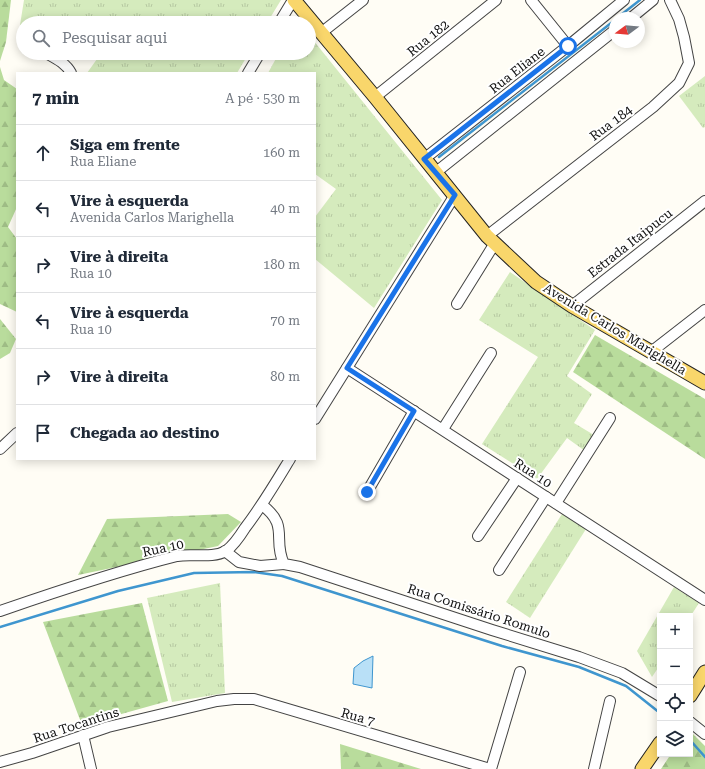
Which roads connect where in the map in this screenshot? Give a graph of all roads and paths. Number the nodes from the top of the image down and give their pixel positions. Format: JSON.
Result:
{"nodes":[{"id":1,"x":293,"y":0,"type":"edge"},
{"id":2,"x":363,"y":0,"type":"edge"},
{"id":3,"x":496,"y":0,"type":"edge"},
{"id":4,"x":531,"y":0,"type":"edge"},
{"id":5,"x":624,"y":0,"type":"edge"},
{"id":6,"x":654,"y":0,"type":"edge"},
{"id":7,"x":670,"y":0,"type":"edge"},
{"id":8,"x":639,"y":12,"type":"edge"},
{"id":9,"x":283,"y":16,"type":"edge"},
{"id":10,"x":307,"y":16,"type":"edge"},
{"id":11,"x":316,"y":27,"type":"edge"},
{"id":12,"x":321,"y":33,"type":"junction"},
{"id":13,"x":609,"y":35,"type":"edge"},
{"id":14,"x":568,"y":46,"type":"junction"},
{"id":15,"x":58,"y":60,"type":"edge"},
{"id":16,"x":256,"y":60,"type":"edge"},
{"id":17,"x":71,"y":72,"type":"edge"},
{"id":18,"x":249,"y":72,"type":"edge"},
{"id":19,"x":375,"y":97,"type":"junction"},
{"id":20,"x":424,"y":159,"type":"junction"},
{"id":21,"x":435,"y":173,"type":"junction"},
{"id":22,"x":455,"y":195,"type":"junction"},
{"id":23,"x":705,"y":201,"type":"edge"},
{"id":24,"x":491,"y":239,"type":"junction"},
{"id":25,"x":457,"y":304,"type":"dead end"},
{"id":26,"x":572,"y":306,"type":"junction"},
{"id":27,"x":705,"y":310,"type":"edge"},
{"id":28,"x":652,"y":352,"type":"junction"},
{"id":29,"x":491,"y":353,"type":"dead end"},
{"id":30,"x":347,"y":368,"type":"junction"},
{"id":31,"x":705,"y":383,"type":"edge"},
{"id":32,"x":414,"y":411,"type":"junction"},
{"id":33,"x":316,"y":417,"type":"edge"},
{"id":34,"x":610,"y":418,"type":"dead end"},
{"id":35,"x":443,"y":429,"type":"junction"},
{"id":36,"x":16,"y":434,"type":"edge"},
{"id":37,"x":0,"y":449,"type":"edge"},
{"id":38,"x":289,"y":460,"type":"edge"},
{"id":39,"x":517,"y":478,"type":"junction"},
{"id":40,"x":367,"y":492,"type":"dead end"},
{"id":41,"x":546,"y":497,"type":"junction"},
{"id":42,"x":556,"y":503,"type":"junction"},
{"id":43,"x":262,"y":505,"type":"junction"},
{"id":44,"x":478,"y":536,"type":"dead end"},
{"id":45,"x":225,"y":551,"type":"junction"},
{"id":46,"x":284,"y":564,"type":"junction"},
{"id":47,"x":499,"y":570,"type":"dead end"},
{"id":48,"x":705,"y":600,"type":"edge"},
{"id":49,"x":0,"y":611,"type":"edge"},
{"id":50,"x":520,"y":672,"type":"dead end"},
{"id":51,"x":705,"y":672,"type":"edge"},
{"id":52,"x":693,"y":691,"type":"edge"},
{"id":53,"x":657,"y":694,"type":"edge"},
{"id":54,"x":610,"y":701,"type":"dead end"},
{"id":55,"x":161,"y":715,"type":"joint"},
{"id":56,"x":693,"y":724,"type":"edge"},
{"id":57,"x":705,"y":734,"type":"edge"},
{"id":58,"x":83,"y":735,"type":"junction"},
{"id":59,"x":657,"y":746,"type":"edge"},
{"id":60,"x":0,"y":762,"type":"edge"},
{"id":61,"x":91,"y":769,"type":"edge"},
{"id":62,"x":491,"y":769,"type":"edge"},
{"id":63,"x":594,"y":769,"type":"edge"},
{"id":64,"x":642,"y":769,"type":"edge"}],
"edges":[{"from":1,"to":9,"type":"street"},
{"from":1,"to":10,"type":"main road","name":"Avenida Carlos Marighella"},
{"from":2,"to":12,"type":"street"},
{"from":3,"to":19,"type":"street","name":"Rua 182"},
{"from":4,"to":14,"type":"street"},
{"from":5,"to":14,"type":"street","name":"Rua Eliane"},
{"from":6,"to":8,"type":"street"},
{"from":7,"to":24,"type":"street","name":"Rua 184"},
{"from":11,"to":12,"type":"main road","name":"Avenida Carlos Marighella"},
{"from":12,"to":19,"type":"main road","name":"Avenida Carlos Marighella"},
{"from":13,"to":21,"type":"street"},
{"from":14,"to":20,"type":"street","name":"Rua Eliane"},
{"from":15,"to":17,"type":"street"},
{"from":16,"to":18,"type":"street"},
{"from":19,"to":20,"type":"main road","name":"Avenida Carlos Marighella"},
{"from":20,"to":21,"type":"main road","name":"Avenida Carlos Marighella"},
{"from":21,"to":22,"type":"main road","name":"Avenida Carlos Marighella"},
{"from":22,"to":24,"type":"main road","name":"Avenida Carlos Marighella"},
{"from":22,"to":30,"type":"street"},
{"from":23,"to":26,"type":"street","name":"Estrada Itaipucu"},
{"from":24,"to":25,"type":"street"},
{"from":24,"to":26,"type":"main road","name":"Avenida Carlos Marighella"},
{"from":26,"to":28,"type":"main road","name":"Avenida Carlos Marighella"},
{"from":27,"to":28,"type":"street"},
{"from":28,"to":31,"type":"main road","name":"Avenida Carlos Marighella"},
{"from":29,"to":35,"type":"street"},
{"from":30,"to":32,"type":"street","name":"Rua 10"},
{"from":30,"to":33,"type":"street"},
{"from":32,"to":35,"type":"street","name":"Rua 10"},
{"from":32,"to":40,"type":"street"},
{"from":34,"to":42,"type":"street"},
{"from":35,"to":39,"type":"street","name":"Rua 10"},
{"from":36,"to":37,"type":"street"},
{"from":38,"to":43,"type":"street"},
{"from":39,"to":41,"type":"street","name":"Rua 10"},
{"from":39,"to":44,"type":"street"},
{"from":41,"to":42,"type":"street","name":"Rua 10"},
{"from":41,"to":47,"type":"street"},
{"from":42,"to":48,"type":"street","name":"Rua 10"},
{"from":43,"to":45,"type":"street"},
{"from":43,"to":46,"type":"street"},
{"from":45,"to":46,"type":"street","name":"Rua Comissário Romulo"},
{"from":45,"to":49,"type":"street","name":"Rua 10"},
{"from":46,"to":53,"type":"street","name":"Rua Comissário Romulo"},
{"from":50,"to":62,"type":"street"},
{"from":51,"to":52,"type":"main road"},
{"from":54,"to":63,"type":"street"},
{"from":55,"to":58,"type":"street","name":"Rua Tocantins"},
{"from":55,"to":62,"type":"street","name":"Rua 7"},
{"from":56,"to":57,"type":"street"},
{"from":58,"to":60,"type":"street","name":"Rua Tocantins"},
{"from":58,"to":61,"type":"street"},
{"from":59,"to":64,"type":"main road"}]}
